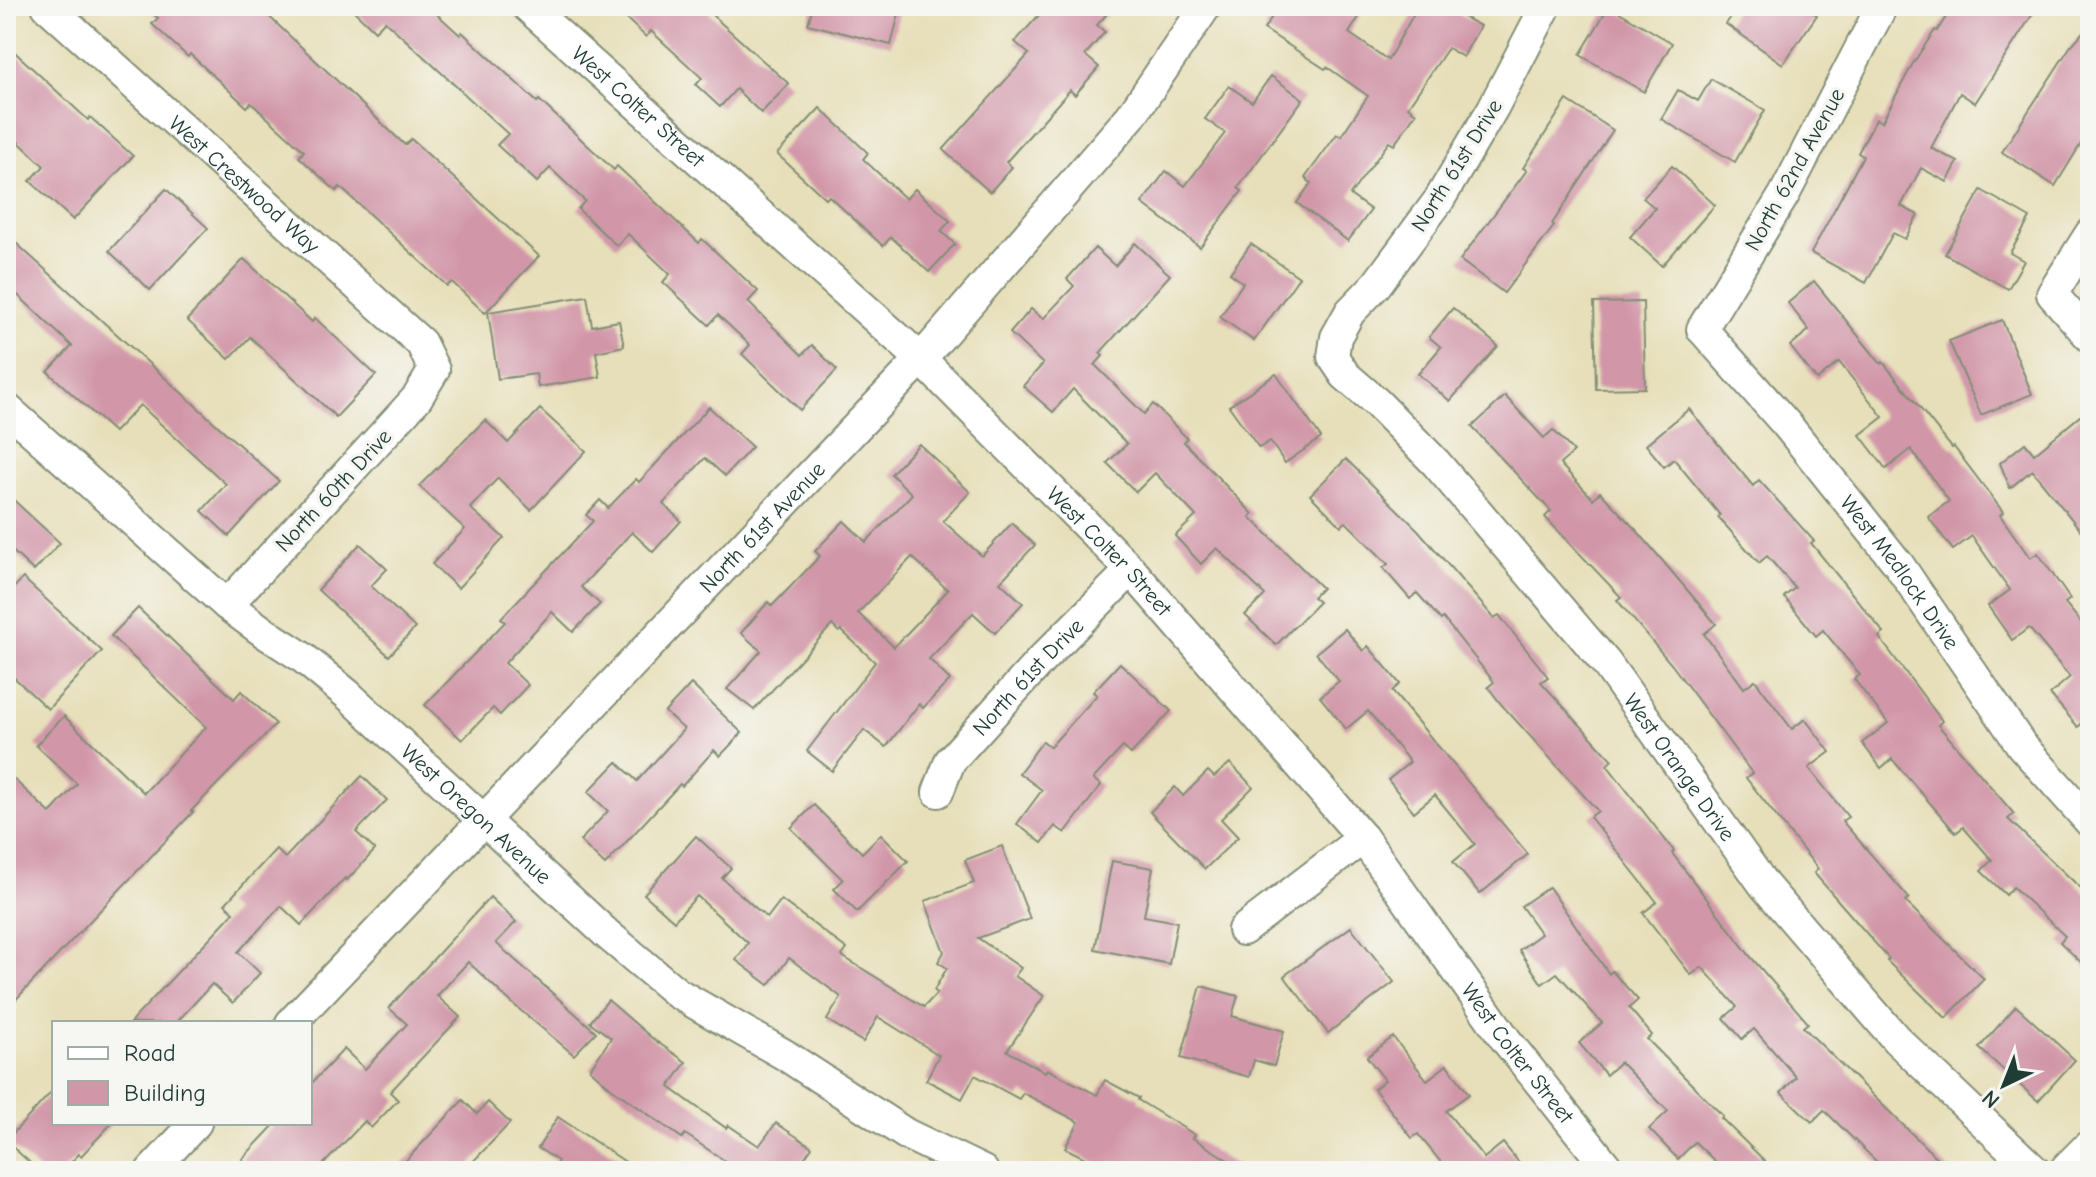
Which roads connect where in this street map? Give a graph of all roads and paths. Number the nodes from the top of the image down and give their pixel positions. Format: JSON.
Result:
{"nodes":[{"id":1,"x":47,"y":6,"type":"edge"},
{"id":2,"x":527,"y":6,"type":"edge"},
{"id":3,"x":1206,"y":6,"type":"edge"},
{"id":4,"x":1546,"y":6,"type":"edge"},
{"id":5,"x":1882,"y":6,"type":"edge"},
{"id":6,"x":2090,"y":234,"type":"edge"},
{"id":7,"x":1702,"y":329,"type":"joint"},
{"id":8,"x":2090,"y":337,"type":"edge"},
{"id":9,"x":1333,"y":357,"type":"joint"},
{"id":10,"x":921,"y":359,"type":"junction"},
{"id":11,"x":434,"y":370,"type":"joint"},
{"id":12,"x":6,"y":408,"type":"edge"},
{"id":13,"x":1131,"y":570,"type":"junction"},
{"id":14,"x":227,"y":605,"type":"junction"},
{"id":15,"x":938,"y":792,"type":"dead end"},
{"id":16,"x":483,"y":820,"type":"junction"},
{"id":17,"x":2090,"y":822,"type":"edge"},
{"id":18,"x":1363,"y":838,"type":"junction"},
{"id":19,"x":1243,"y":930,"type":"dead end"},
{"id":20,"x":293,"y":1021,"type":"edge"},
{"id":21,"x":194,"y":1125,"type":"edge"},
{"id":22,"x":2090,"y":1150,"type":"edge"},
{"id":23,"x":151,"y":1171,"type":"edge"},
{"id":24,"x":983,"y":1171,"type":"edge"},
{"id":25,"x":1610,"y":1171,"type":"edge"},
{"id":26,"x":2035,"y":1171,"type":"edge"},
{"id":27,"x":2069,"y":1171,"type":"edge"}],
"edges":[{"from":1,"to":11,"type":"street","name":"West Crestwood Way"},
{"from":2,"to":10,"type":"street","name":"West Colter Street"},
{"from":3,"to":10,"type":"street","name":"North 61st Avenue"},
{"from":4,"to":9,"type":"street","name":"North 61st Drive"},
{"from":5,"to":7,"type":"street","name":"North 62nd Avenue"},
{"from":6,"to":8,"type":"street"},
{"from":7,"to":17,"type":"street","name":"West Medlock Drive"},
{"from":9,"to":26,"type":"street","name":"West Orange Drive"},
{"from":10,"to":13,"type":"street","name":"West Colter Street"},
{"from":10,"to":16,"type":"street","name":"North 61st Avenue"},
{"from":11,"to":14,"type":"street","name":"North 60th Drive"},
{"from":12,"to":14,"type":"street","name":"West Oregon Avenue"},
{"from":13,"to":15,"type":"street","name":"North 61st Drive"},
{"from":13,"to":18,"type":"street","name":"West Colter Street"},
{"from":14,"to":16,"type":"street","name":"West Oregon Avenue"},
{"from":16,"to":20,"type":"street","name":"North 61st Avenue"},
{"from":16,"to":24,"type":"street","name":"West Oregon Avenue"},
{"from":18,"to":19,"type":"street"},
{"from":18,"to":25,"type":"street","name":"West Colter Street"},
{"from":21,"to":23,"type":"street"},
{"from":22,"to":27,"type":"street"}]}
